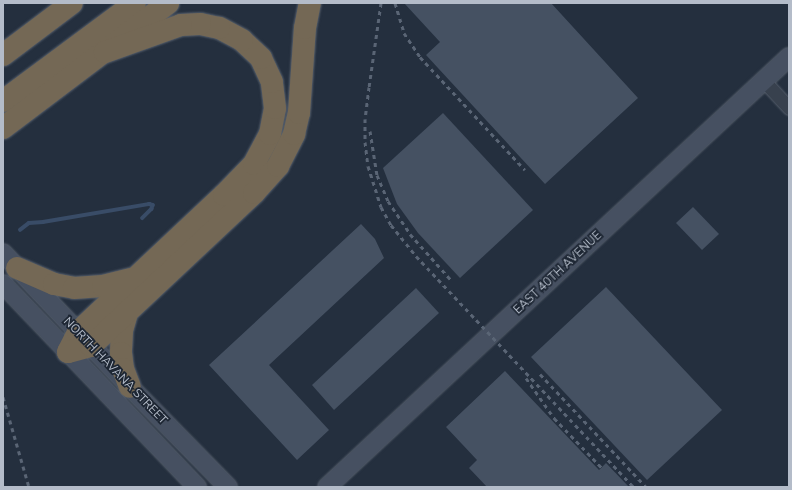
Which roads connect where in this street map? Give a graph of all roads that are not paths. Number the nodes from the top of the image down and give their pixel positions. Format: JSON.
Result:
{"nodes":[{"id":1,"x":52,"y":3,"type":"edge"},
{"id":2,"x":72,"y":3,"type":"edge"},
{"id":3,"x":109,"y":3,"type":"edge"},
{"id":4,"x":135,"y":3,"type":"edge"},
{"id":5,"x":168,"y":3,"type":"edge"},
{"id":6,"x":310,"y":3,"type":"edge"},
{"id":7,"x":3,"y":46,"type":"edge"},
{"id":8,"x":105,"y":52,"type":"junction"},
{"id":9,"x":3,"y":55,"type":"edge"},
{"id":10,"x":789,"y":57,"type":"edge"},
{"id":11,"x":764,"y":81,"type":"junction"},
{"id":12,"x":3,"y":82,"type":"edge"},
{"id":13,"x":3,"y":101,"type":"edge"},
{"id":14,"x":789,"y":108,"type":"edge"},
{"id":15,"x":3,"y":128,"type":"edge"},
{"id":16,"x":8,"y":268,"type":"edge"},
{"id":17,"x":134,"y":278,"type":"junction"},
{"id":18,"x":127,"y":313,"type":"junction"},
{"id":19,"x":84,"y":339,"type":"junction"},
{"id":20,"x":68,"y":352,"type":"junction"},
{"id":21,"x":130,"y":387,"type":"junction"},
{"id":22,"x":197,"y":487,"type":"edge"},
{"id":23,"x":228,"y":487,"type":"edge"},
{"id":24,"x":327,"y":487,"type":"edge"}],
"edges":[{"from":1,"to":7,"type":"highway"},
{"from":2,"to":9,"type":"highway"},
{"from":3,"to":12,"type":"highway"},
{"from":4,"to":13,"type":"highway"},
{"from":5,"to":8,"type":"highway"},
{"from":6,"to":18,"type":"highway"},
{"from":8,"to":15,"type":"highway"},
{"from":8,"to":17,"type":"highway"},
{"from":10,"to":11,"type":"street","name":"EAST 40TH AVENUE"},
{"from":11,"to":14,"type":"street"},
{"from":11,"to":24,"type":"street","name":"EAST 40TH AVENUE"},
{"from":16,"to":17,"type":"highway"},
{"from":16,"to":19,"type":"street","name":"NORTH HAVANA STREET"},
{"from":16,"to":20,"type":"street","name":"NORTH HAVANA STREET"},
{"from":17,"to":19,"type":"highway"},
{"from":18,"to":19,"type":"highway"},
{"from":18,"to":21,"type":"highway"},
{"from":19,"to":20,"type":"highway"},
{"from":19,"to":21,"type":"street","name":"NORTH HAVANA STREET"},
{"from":20,"to":22,"type":"street","name":"NORTH HAVANA STREET"},
{"from":21,"to":23,"type":"street","name":"NORTH HAVANA STREET"}]}
